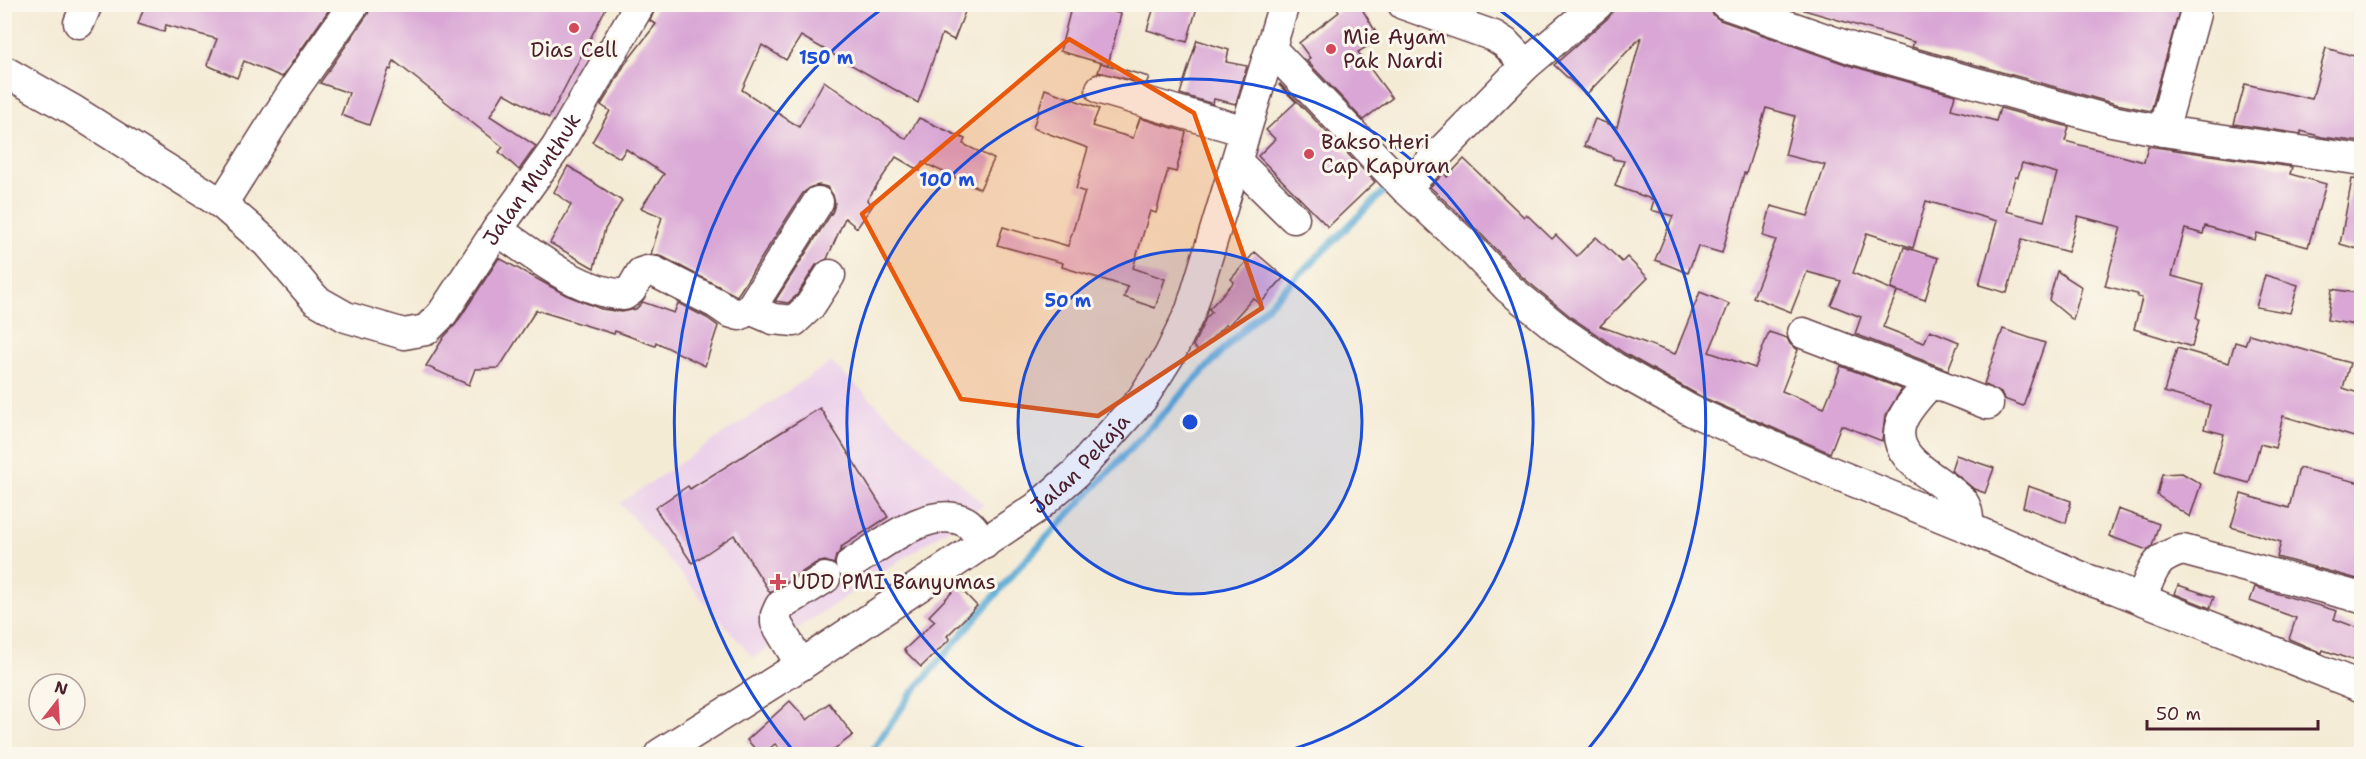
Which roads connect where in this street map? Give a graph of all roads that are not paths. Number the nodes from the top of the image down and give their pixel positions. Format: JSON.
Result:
{"nodes":[{"id":1,"x":354,"y":4,"type":"edge"},
{"id":2,"x":640,"y":4,"type":"edge"},
{"id":3,"x":1284,"y":4,"type":"edge"},
{"id":4,"x":1403,"y":4,"type":"edge"},
{"id":5,"x":1598,"y":4,"type":"edge"},
{"id":6,"x":1726,"y":4,"type":"edge"},
{"id":7,"x":2195,"y":14,"type":"dead end"},
{"id":8,"x":1271,"y":49,"type":"junction"},
{"id":9,"x":1518,"y":57,"type":"junction"},
{"id":10,"x":4,"y":71,"type":"edge"},
{"id":11,"x":1101,"y":89,"type":"dead end"},
{"id":12,"x":1245,"y":131,"type":"junction"},
{"id":13,"x":2163,"y":131,"type":"junction"},
{"id":14,"x":2361,"y":160,"type":"edge"},
{"id":15,"x":1237,"y":162,"type":"junction"},
{"id":16,"x":1398,"y":180,"type":"junction"},
{"id":17,"x":818,"y":202,"type":"dead end"},
{"id":18,"x":222,"y":204,"type":"junction"},
{"id":19,"x":1294,"y":218,"type":"dead end"},
{"id":20,"x":497,"y":230,"type":"junction"},
{"id":21,"x":830,"y":275,"type":"dead end"},
{"id":22,"x":750,"y":309,"type":"junction"},
{"id":23,"x":1803,"y":333,"type":"dead end"},
{"id":24,"x":1931,"y":382,"type":"junction"},
{"id":25,"x":1988,"y":404,"type":"dead end"},
{"id":26,"x":1970,"y":528,"type":"junction"},
{"id":27,"x":984,"y":543,"type":"junction"},
{"id":28,"x":851,"y":564,"type":"dead end"},
{"id":29,"x":825,"y":578,"type":"dead end"},
{"id":30,"x":2129,"y":594,"type":"junction"},
{"id":31,"x":2361,"y":598,"type":"edge"},
{"id":32,"x":801,"y":665,"type":"junction"},
{"id":33,"x":2361,"y":687,"type":"edge"},
{"id":34,"x":660,"y":754,"type":"edge"}],
"edges":[{"from":1,"to":18,"type":"street"},
{"from":2,"to":20,"type":"street","name":"Jalan Munthuk"},
{"from":3,"to":8,"type":"street","name":"Jalan Pekaja"},
{"from":4,"to":9,"type":"street"},
{"from":5,"to":9,"type":"street"},
{"from":6,"to":13,"type":"street"},
{"from":7,"to":13,"type":"street"},
{"from":8,"to":12,"type":"street","name":"Jalan Pekaja"},
{"from":8,"to":16,"type":"street"},
{"from":9,"to":16,"type":"street"},
{"from":10,"to":18,"type":"street"},
{"from":11,"to":12,"type":"street"},
{"from":12,"to":15,"type":"street","name":"Jalan Pekaja"},
{"from":13,"to":14,"type":"street"},
{"from":15,"to":19,"type":"street"},
{"from":15,"to":27,"type":"street","name":"Jalan Pekaja"},
{"from":16,"to":26,"type":"street"},
{"from":17,"to":22,"type":"street"},
{"from":18,"to":20,"type":"street","name":"Jalan Munthuk"},
{"from":20,"to":22,"type":"street"},
{"from":21,"to":22,"type":"street"},
{"from":23,"to":24,"type":"street"},
{"from":24,"to":25,"type":"street"},
{"from":24,"to":26,"type":"street"},
{"from":26,"to":30,"type":"street"},
{"from":27,"to":28,"type":"street"},
{"from":27,"to":32,"type":"street","name":"Jalan Pekaja"},
{"from":29,"to":32,"type":"street"},
{"from":30,"to":31,"type":"street"},
{"from":30,"to":33,"type":"street"},
{"from":32,"to":34,"type":"street","name":"Jalan Pekaja"}]}
